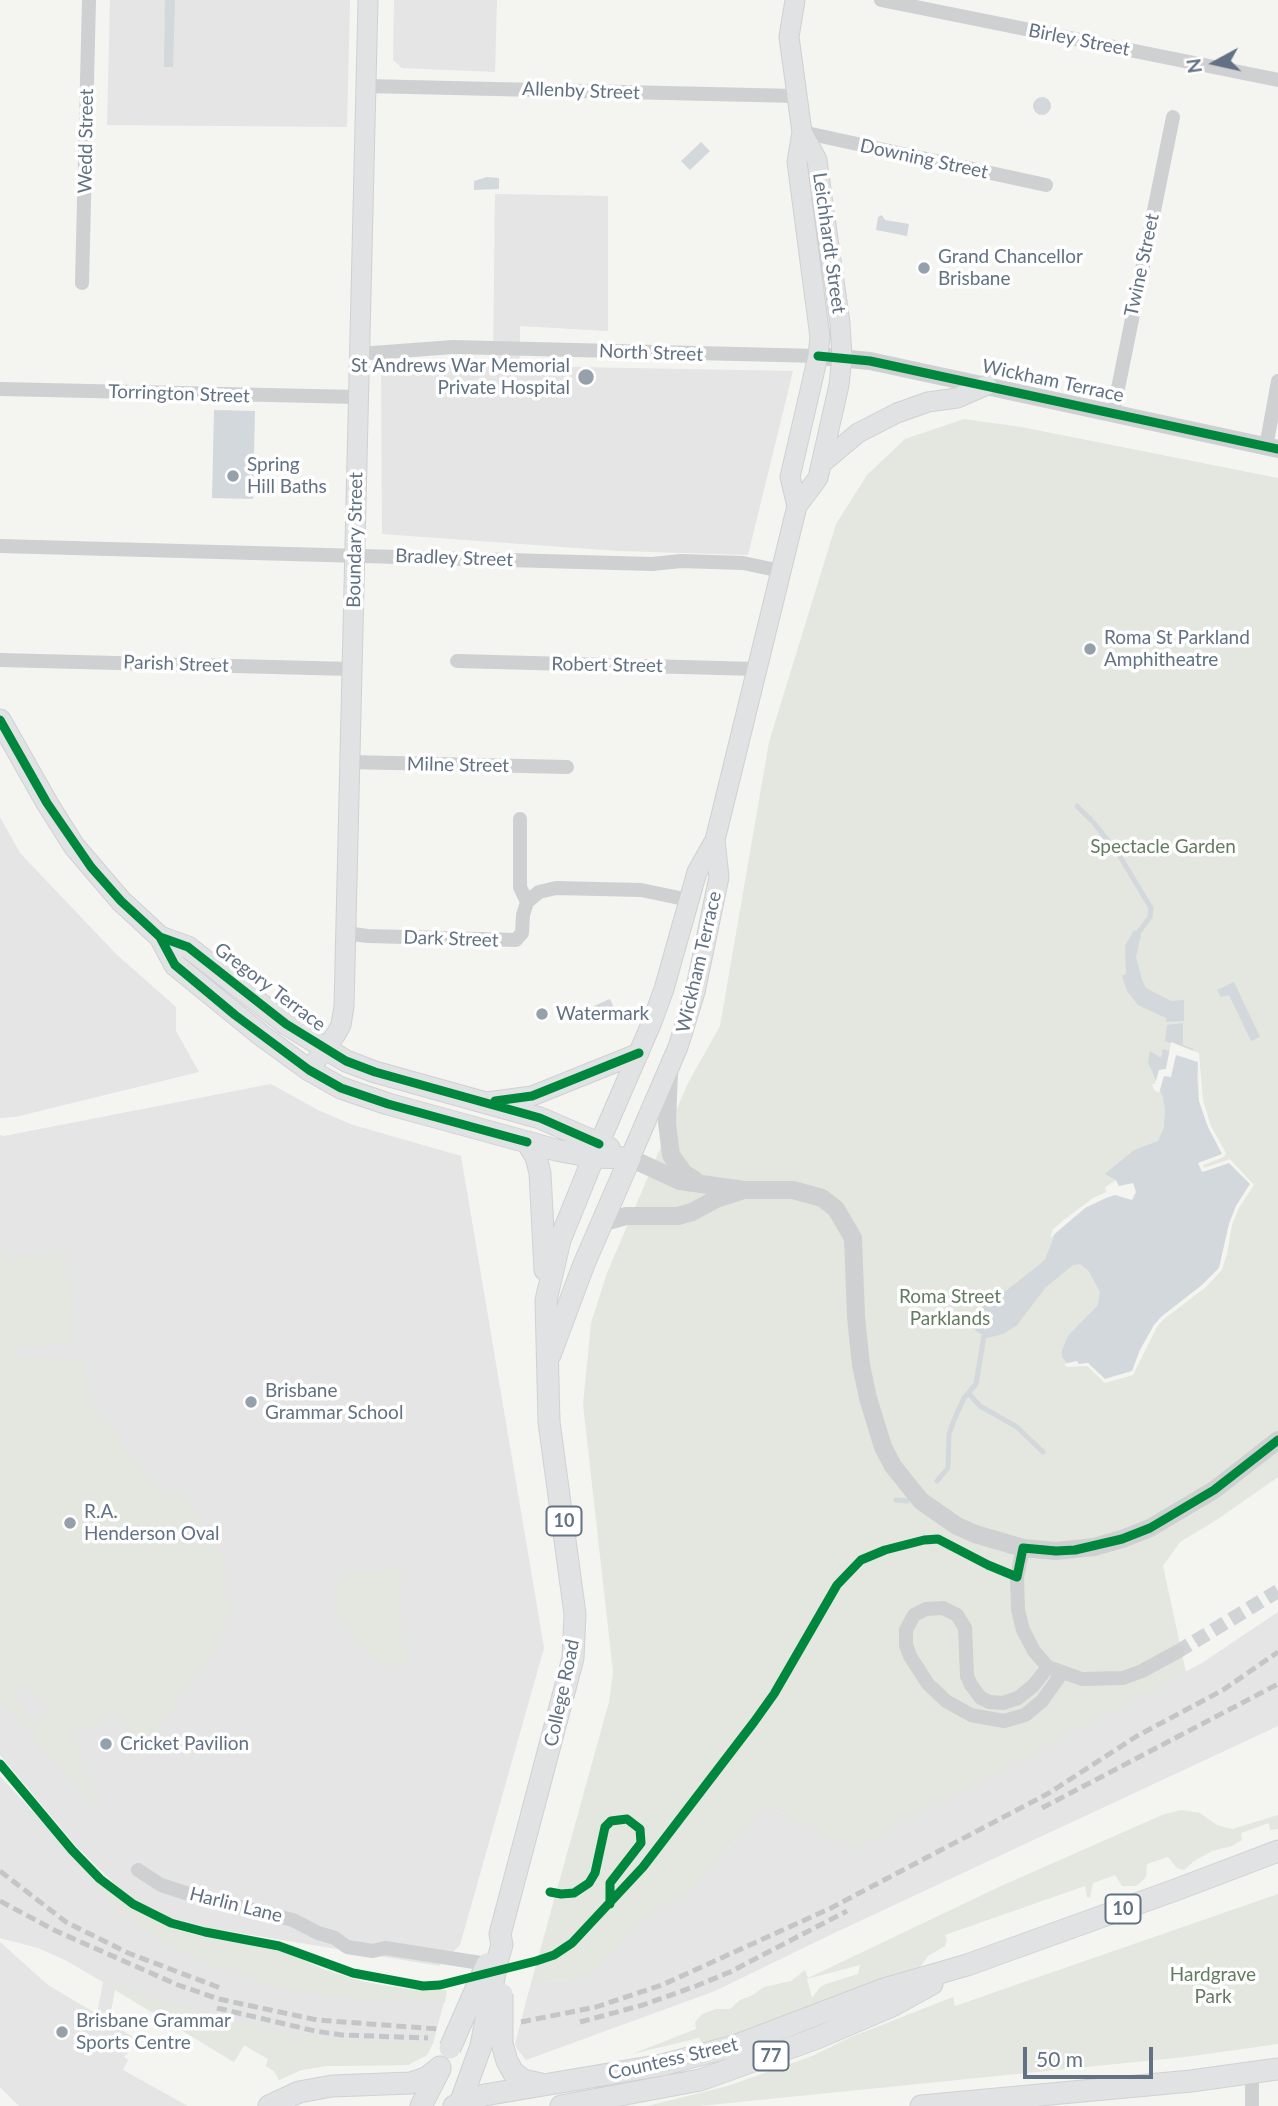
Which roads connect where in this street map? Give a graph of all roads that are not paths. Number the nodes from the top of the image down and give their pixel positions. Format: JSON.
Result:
{"nodes":[{"id":1,"x":89,"y":0,"type":"edge"},
{"id":2,"x":368,"y":0,"type":"edge"},
{"id":3,"x":795,"y":0,"type":"edge"},
{"id":4,"x":881,"y":0,"type":"edge"},
{"id":5,"x":1278,"y":80,"type":"edge"},
{"id":6,"x":366,"y":86,"type":"junction"},
{"id":7,"x":796,"y":96,"type":"junction"},
{"id":8,"x":1173,"y":117,"type":"dead end"},
{"id":9,"x":802,"y":132,"type":"junction"},
{"id":10,"x":1046,"y":185,"type":"dead end"},
{"id":11,"x":82,"y":283,"type":"dead end"},
{"id":12,"x":359,"y":354,"type":"junction"},
{"id":13,"x":818,"y":356,"type":"junction"},
{"id":14,"x":842,"y":357,"type":"junction"},
{"id":15,"x":1278,"y":381,"type":"edge"},
{"id":16,"x":987,"y":384,"type":"junction"},
{"id":17,"x":0,"y":389,"type":"edge"},
{"id":18,"x":358,"y":397,"type":"junction"},
{"id":19,"x":1113,"y":412,"type":"junction"},
{"id":20,"x":1272,"y":448,"type":"edge"},
{"id":21,"x":821,"y":464,"type":"junction"},
{"id":22,"x":797,"y":506,"type":"junction"},
{"id":23,"x":0,"y":546,"type":"edge"},
{"id":24,"x":354,"y":554,"type":"junction"},
{"id":25,"x":781,"y":571,"type":"junction"},
{"id":26,"x":0,"y":660,"type":"edge"},
{"id":27,"x":457,"y":661,"type":"dead end"},
{"id":28,"x":351,"y":669,"type":"junction"},
{"id":29,"x":757,"y":669,"type":"junction"},
{"id":30,"x":0,"y":720,"type":"edge"},
{"id":31,"x":349,"y":762,"type":"junction"},
{"id":32,"x":567,"y":767,"type":"dead end"},
{"id":33,"x":520,"y":819,"type":"dead end"},
{"id":34,"x":715,"y":840,"type":"junction"},
{"id":35,"x":689,"y":900,"type":"junction"},
{"id":36,"x":527,"y":902,"type":"junction"},
{"id":37,"x":345,"y":933,"type":"junction"},
{"id":38,"x":160,"y":937,"type":"junction"},
{"id":39,"x":325,"y":1049,"type":"junction"},
{"id":40,"x":639,"y":1053,"type":"junction"},
{"id":41,"x":669,"y":1068,"type":"junction"},
{"id":42,"x":309,"y":1070,"type":"junction"},
{"id":43,"x":485,"y":1103,"type":"junction"},
{"id":44,"x":527,"y":1142,"type":"junction"},
{"id":45,"x":596,"y":1150,"type":"junction"},
{"id":46,"x":630,"y":1157,"type":"junction"},
{"id":47,"x":705,"y":1184,"type":"junction"},
{"id":48,"x":744,"y":1190,"type":"junction"},
{"id":49,"x":601,"y":1223,"type":"junction"},
{"id":50,"x":546,"y":1300,"type":"junction"},
{"id":51,"x":547,"y":1363,"type":"junction"},
{"id":52,"x":1278,"y":1440,"type":"edge"},
{"id":53,"x":1023,"y":1548,"type":"junction"},
{"id":54,"x":1178,"y":1652,"type":"tunnel mouth"},
{"id":55,"x":1048,"y":1667,"type":"junction"},
{"id":56,"x":1062,"y":1674,"type":"junction"},
{"id":57,"x":1278,"y":1851,"type":"edge"},
{"id":58,"x":138,"y":1870,"type":"dead end"},
{"id":59,"x":498,"y":1953,"type":"junction"},
{"id":60,"x":967,"y":1965,"type":"junction"},
{"id":61,"x":491,"y":2045,"type":"junction"},
{"id":62,"x":445,"y":2058,"type":"junction"},
{"id":63,"x":1278,"y":2069,"type":"edge"},
{"id":64,"x":1252,"y":2073,"type":"junction"},
{"id":65,"x":547,"y":2084,"type":"junction"},
{"id":66,"x":1086,"y":2098,"type":"edge"},
{"id":67,"x":458,"y":2105,"type":"edge"},
{"id":68,"x":269,"y":2106,"type":"edge"},
{"id":69,"x":421,"y":2106,"type":"edge"},
{"id":70,"x":561,"y":2106,"type":"edge"},
{"id":71,"x":920,"y":2106,"type":"edge"},
{"id":72,"x":1252,"y":2106,"type":"edge"}],
"edges":[{"from":1,"to":11,"type":"street","name":"Wedd Street"},
{"from":2,"to":6,"type":"main road","name":"Boundary Street"},
{"from":3,"to":7,"type":"main road","name":"Leichhardt Street"},
{"from":4,"to":5,"type":"street","name":"Birley Street"},
{"from":6,"to":7,"type":"street","name":"Allenby Street"},
{"from":6,"to":12,"type":"main road","name":"Boundary Street"},
{"from":7,"to":9,"type":"main road","name":"Leichhardt Street"},
{"from":8,"to":19,"type":"street","name":"Twine Street"},
{"from":9,"to":10,"type":"street","name":"Downing Street"},
{"from":9,"to":13,"type":"main road","name":"Leichhardt Street"},
{"from":9,"to":14,"type":"main road","name":"Leichhardt Street"},
{"from":12,"to":13,"type":"street","name":"North Street"},
{"from":12,"to":18,"type":"main road","name":"Boundary Street"},
{"from":13,"to":14,"type":"street","name":"Wickham Terrace"},
{"from":13,"to":22,"type":"main road","name":"Wickham Terrace"},
{"from":14,"to":16,"type":"street","name":"Wickham Terrace"},
{"from":14,"to":21,"type":"main road","name":"Wickham Terrace"},
{"from":15,"to":20,"type":"street"},
{"from":16,"to":19,"type":"street","name":"Wickham Terrace"},
{"from":16,"to":21,"type":"main road"},
{"from":17,"to":18,"type":"street","name":"Torrington Street"},
{"from":18,"to":24,"type":"main road","name":"Boundary Street"},
{"from":19,"to":20,"type":"street","name":"Wickham Terrace"},
{"from":21,"to":22,"type":"main road","name":"Wickham Terrace"},
{"from":22,"to":25,"type":"main road","name":"Wickham Terrace"},
{"from":23,"to":24,"type":"street","name":"Bradley Street"},
{"from":24,"to":25,"type":"street","name":"Bradley Street"},
{"from":24,"to":28,"type":"main road","name":"Boundary Street"},
{"from":25,"to":29,"type":"main road","name":"Wickham Terrace"},
{"from":26,"to":28,"type":"street","name":"Parish Street"},
{"from":27,"to":29,"type":"street","name":"Robert Street"},
{"from":28,"to":31,"type":"main road","name":"Boundary Street"},
{"from":29,"to":34,"type":"main road","name":"Wickham Terrace"},
{"from":30,"to":38,"type":"main road","name":"Gregory Terrace"},
{"from":31,"to":32,"type":"street","name":"Milne Street"},
{"from":31,"to":37,"type":"main road","name":"Boundary Street"},
{"from":33,"to":36,"type":"street","name":"Dark Street"},
{"from":34,"to":35,"type":"main road","name":"Wickham Terrace"},
{"from":34,"to":41,"type":"main road","name":"Wickham Terrace"},
{"from":35,"to":36,"type":"street"},
{"from":35,"to":40,"type":"main road","name":"Wickham Terrace"},
{"from":36,"to":37,"type":"street","name":"Dark Street"},
{"from":37,"to":39,"type":"main road","name":"Boundary Street"},
{"from":38,"to":39,"type":"main road","name":"Gregory Terrace"},
{"from":38,"to":42,"type":"main road","name":"Gregory Terrace"},
{"from":39,"to":42,"type":"main road","name":"Boundary Street"},
{"from":39,"to":43,"type":"main road","name":"Gregory Terrace"},
{"from":40,"to":43,"type":"main road"},
{"from":40,"to":45,"type":"main road","name":"Wickham Terrace"},
{"from":41,"to":46,"type":"main road","name":"Wickham Terrace"},
{"from":41,"to":47,"type":"street"},
{"from":42,"to":44,"type":"main road","name":"Gregory Terrace"},
{"from":43,"to":45,"type":"main road","name":"Gregory Terrace"},
{"from":44,"to":45,"type":"main road","name":"Gregory Terrace"},
{"from":44,"to":50,"type":"main road","number":"10"},
{"from":45,"to":46,"type":"main road","name":"Gregory Terrace"},
{"from":45,"to":50,"type":"main road","name":"College Road"},
{"from":46,"to":47,"type":"street"},
{"from":46,"to":49,"type":"main road","name":"College Road","number":"10"},
{"from":47,"to":48,"type":"street"},
{"from":48,"to":49,"type":"street"},
{"from":48,"to":53,"type":"street"},
{"from":49,"to":51,"type":"main road","name":"College Road","number":"10"},
{"from":50,"to":51,"type":"main road","name":"College Road","number":"10"},
{"from":51,"to":59,"type":"main road","name":"College Road","number":"10"},
{"from":52,"to":53,"type":"street"},
{"from":53,"to":55,"type":"street"},
{"from":54,"to":56,"type":"street"},
{"from":55,"to":56,"type":"street"},
{"from":55,"to":56,"type":"street"},
{"from":57,"to":60,"type":"main road","name":"Countess Street","number":"10"},
{"from":58,"to":59,"type":"street","name":"Harlin Lane"},
{"from":59,"to":61,"type":"main road","bridge":true},
{"from":59,"to":62,"type":"main road","name":"College Road","number":"10","bridge":true},
{"from":60,"to":65,"type":"main road","name":"Countess Street","number":"10"},
{"from":60,"to":70,"type":"main road","name":"Countess Street","number":"77"},
{"from":61,"to":65,"type":"main road"},
{"from":61,"to":67,"type":"main road","number":"10"},
{"from":62,"to":68,"type":"main road"},
{"from":62,"to":69,"type":"main road","name":"College Road","number":"10"},
{"from":63,"to":64,"type":"main road"},
{"from":64,"to":66,"type":"main road"},
{"from":64,"to":72,"type":"street"},
{"from":65,"to":67,"type":"main road","name":"Countess Street","number":"10"},
{"from":66,"to":71,"type":"main road"}]}
